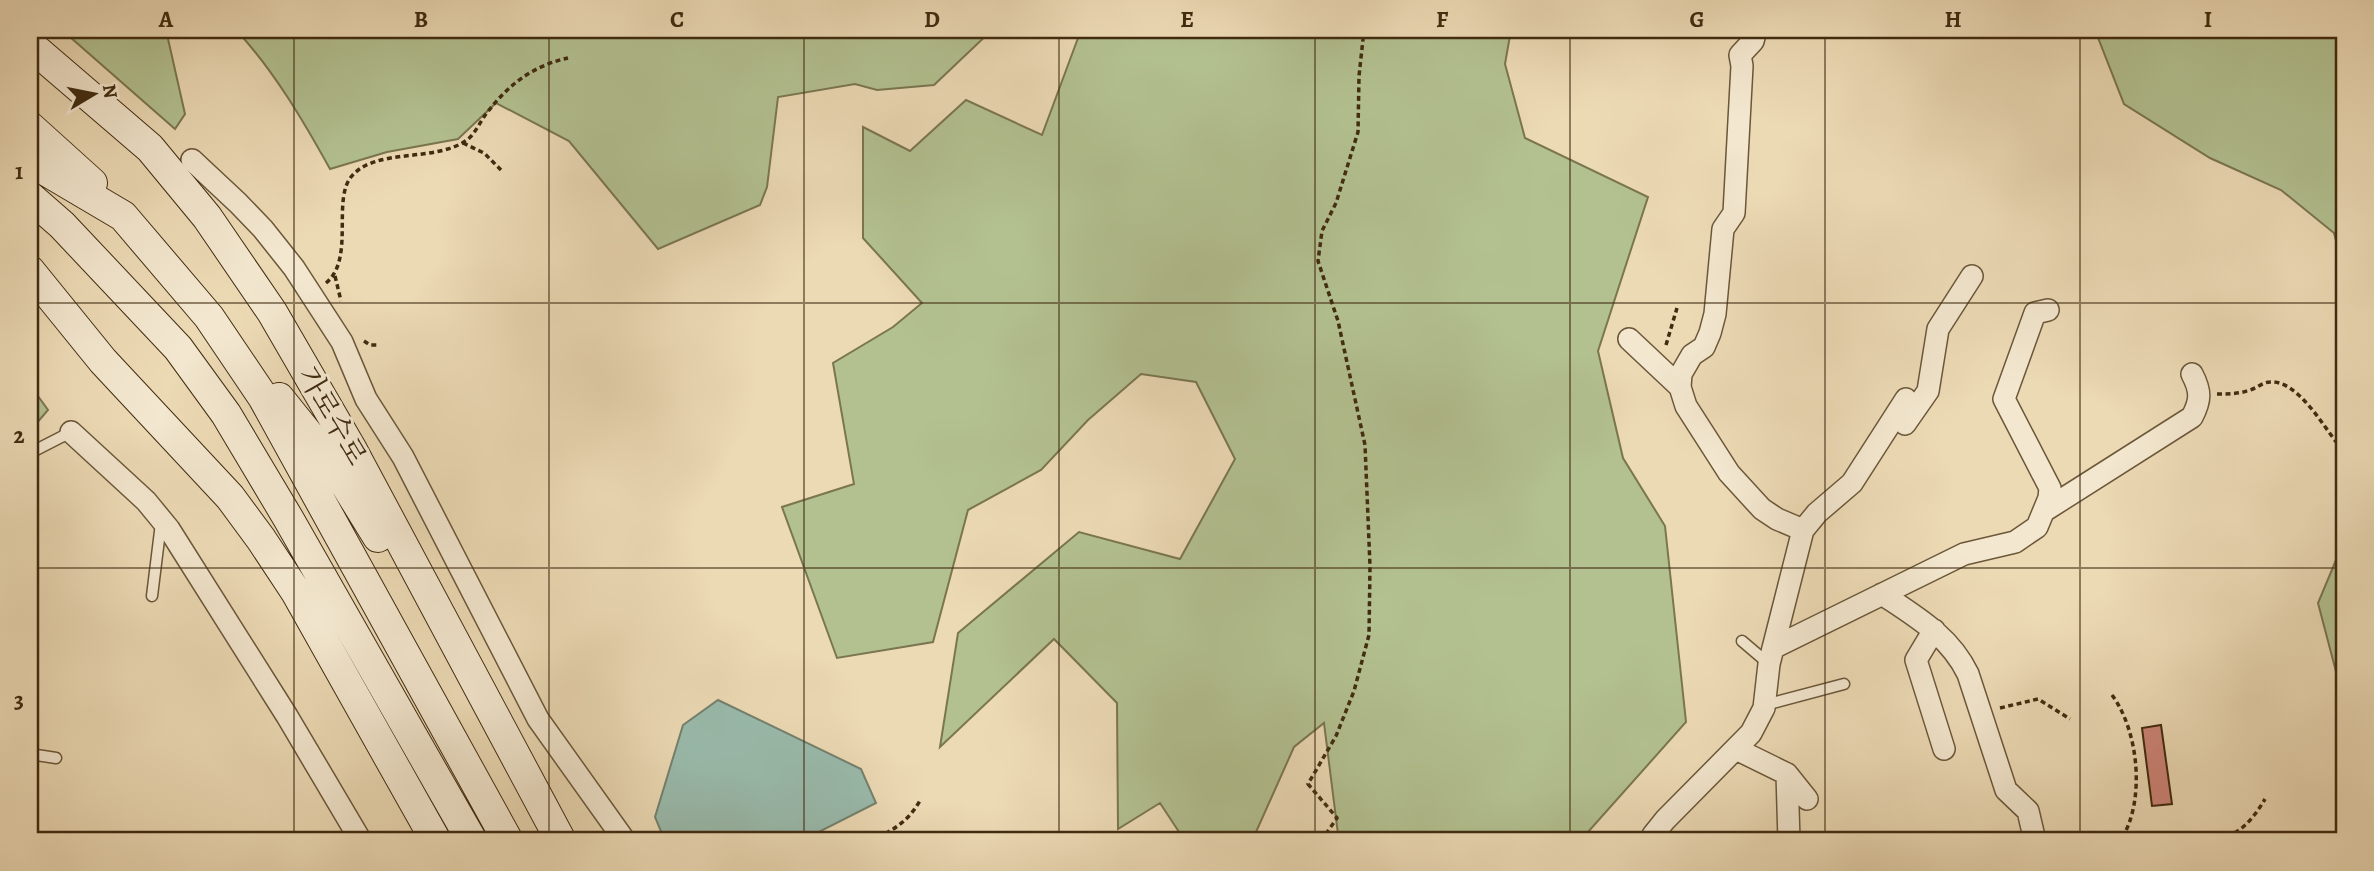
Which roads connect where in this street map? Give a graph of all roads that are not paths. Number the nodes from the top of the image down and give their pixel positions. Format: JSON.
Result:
{"nodes":[{"id":1,"x":1756,"y":30,"type":"edge"},
{"id":2,"x":30,"y":45,"type":"edge"},
{"id":3,"x":30,"y":127,"type":"edge"},
{"id":4,"x":30,"y":157,"type":"edge"},
{"id":5,"x":192,"y":160,"type":"dead end"},
{"id":6,"x":30,"y":197,"type":"edge"},
{"id":7,"x":123,"y":216,"type":"junction"},
{"id":8,"x":30,"y":271,"type":"edge"},
{"id":9,"x":1972,"y":276,"type":"dead end"},
{"id":10,"x":2048,"y":310,"type":"dead end"},
{"id":11,"x":209,"y":317,"type":"junction"},
{"id":12,"x":1629,"y":339,"type":"dead end"},
{"id":13,"x":2192,"y":374,"type":"dead end"},
{"id":14,"x":1680,"y":387,"type":"junction"},
{"id":15,"x":1906,"y":399,"type":"dead end"},
{"id":16,"x":71,"y":432,"type":"joint"},
{"id":17,"x":30,"y":453,"type":"edge"},
{"id":18,"x":1839,"y":495,"type":"junction"},
{"id":19,"x":2044,"y":511,"type":"junction"},
{"id":20,"x":162,"y":520,"type":"junction"},
{"id":21,"x":1803,"y":530,"type":"junction"},
{"id":22,"x":1882,"y":594,"type":"junction"},
{"id":23,"x":152,"y":596,"type":"dead end"},
{"id":24,"x":1934,"y":630,"type":"junction"},
{"id":25,"x":1742,"y":641,"type":"dead end"},
{"id":26,"x":1771,"y":656,"type":"junction"},
{"id":27,"x":1844,"y":684,"type":"dead end"},
{"id":28,"x":485,"y":697,"type":"junction"},
{"id":29,"x":1765,"y":705,"type":"junction"},
{"id":30,"x":1735,"y":749,"type":"junction"},
{"id":31,"x":1944,"y":749,"type":"dead end"},
{"id":32,"x":30,"y":754,"type":"edge"},
{"id":33,"x":55,"y":758,"type":"dead end"},
{"id":34,"x":1787,"y":774,"type":"junction"},
{"id":35,"x":1807,"y":799,"type":"dead end"},
{"id":36,"x":361,"y":841,"type":"edge"},
{"id":37,"x":436,"y":841,"type":"edge"},
{"id":38,"x":472,"y":841,"type":"edge"},
{"id":39,"x":508,"y":841,"type":"edge"},
{"id":40,"x":561,"y":841,"type":"edge"},
{"id":41,"x":625,"y":841,"type":"edge"},
{"id":42,"x":1652,"y":841,"type":"edge"},
{"id":43,"x":1789,"y":841,"type":"edge"},
{"id":44,"x":2035,"y":841,"type":"edge"}],
"edges":[{"from":1,"to":14,"type":"street"},
{"from":2,"to":28,"type":"main road","name":"가로수로"},
{"from":3,"to":7,"type":"main road"},
{"from":4,"to":7,"type":"main road","name":"가로수로"},
{"from":5,"to":41,"type":"street"},
{"from":6,"to":38,"type":"main road"},
{"from":7,"to":11,"type":"main road","name":"가로수로"},
{"from":8,"to":37,"type":"main road"},
{"from":9,"to":18,"type":"street"},
{"from":10,"to":19,"type":"street"},
{"from":11,"to":28,"type":"main road"},
{"from":11,"to":39,"type":"main road","name":"가로수로"},
{"from":12,"to":14,"type":"street"},
{"from":13,"to":19,"type":"street"},
{"from":14,"to":21,"type":"street"},
{"from":15,"to":18,"type":"street"},
{"from":16,"to":17,"type":"lane"},
{"from":16,"to":20,"type":"street"},
{"from":18,"to":21,"type":"street"},
{"from":19,"to":22,"type":"street"},
{"from":20,"to":23,"type":"lane"},
{"from":20,"to":36,"type":"street"},
{"from":21,"to":26,"type":"street"},
{"from":22,"to":24,"type":"street"},
{"from":22,"to":26,"type":"street"},
{"from":24,"to":31,"type":"street"},
{"from":24,"to":44,"type":"street"},
{"from":25,"to":26,"type":"lane"},
{"from":26,"to":29,"type":"street"},
{"from":27,"to":29,"type":"lane"},
{"from":28,"to":40,"type":"main road","name":"가로수로"},
{"from":29,"to":30,"type":"street"},
{"from":30,"to":34,"type":"street"},
{"from":30,"to":42,"type":"street"},
{"from":32,"to":33,"type":"lane"},
{"from":34,"to":35,"type":"street"},
{"from":34,"to":43,"type":"street"}]}
